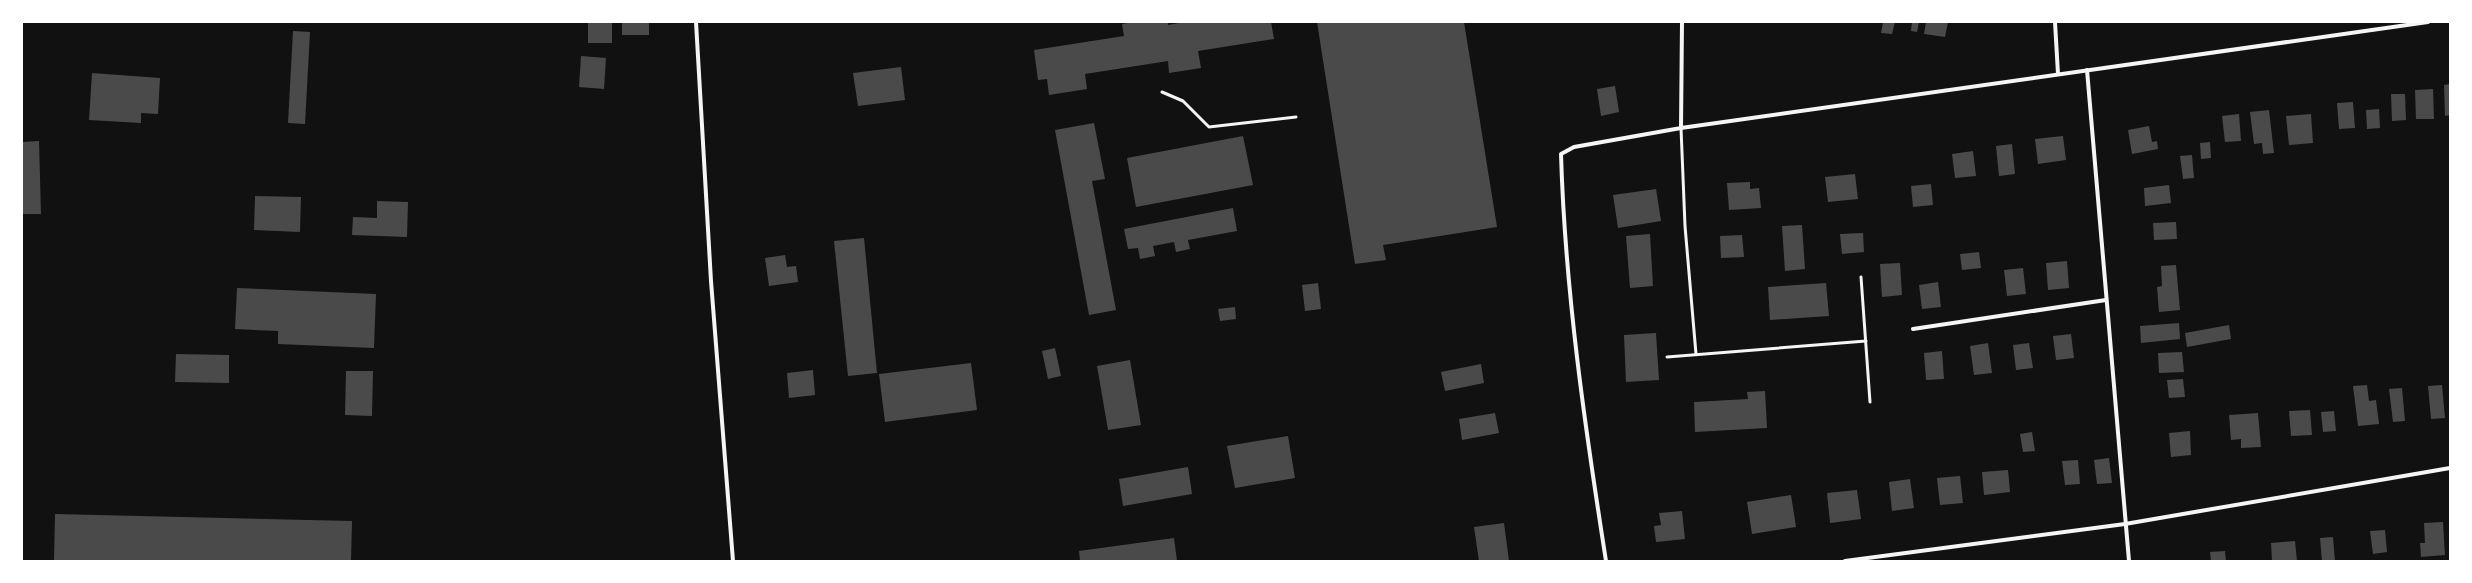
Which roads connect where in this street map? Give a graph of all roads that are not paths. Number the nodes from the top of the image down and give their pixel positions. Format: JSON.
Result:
{"nodes":[{"id":1,"x":696,"y":22,"type":"edge"},
{"id":2,"x":1682,"y":22,"type":"edge"},
{"id":3,"x":2055,"y":22,"type":"edge"},
{"id":4,"x":2428,"y":22,"type":"edge"},
{"id":5,"x":2087,"y":70,"type":"junction"},
{"id":6,"x":2058,"y":74,"type":"junction"},
{"id":7,"x":1162,"y":92,"type":"dead end"},
{"id":8,"x":1296,"y":117,"type":"dead end"},
{"id":9,"x":1681,"y":128,"type":"junction"},
{"id":10,"x":1861,"y":277,"type":"dead end"},
{"id":11,"x":2106,"y":300,"type":"junction"},
{"id":12,"x":1913,"y":329,"type":"dead end"},
{"id":13,"x":1866,"y":341,"type":"junction"},
{"id":14,"x":1696,"y":354,"type":"junction"},
{"id":15,"x":1667,"y":357,"type":"dead end"},
{"id":16,"x":1870,"y":402,"type":"dead end"},
{"id":17,"x":2450,"y":468,"type":"edge"},
{"id":18,"x":2125,"y":524,"type":"junction"},
{"id":19,"x":733,"y":561,"type":"edge"},
{"id":20,"x":1606,"y":561,"type":"edge"},
{"id":21,"x":1846,"y":561,"type":"edge"},
{"id":22,"x":2129,"y":561,"type":"edge"}],
"edges":[{"from":1,"to":19,"type":"street"},
{"from":2,"to":9,"type":"street"},
{"from":3,"to":6,"type":"street"},
{"from":4,"to":5,"type":"street"},
{"from":5,"to":6,"type":"street"},
{"from":5,"to":11,"type":"street"},
{"from":6,"to":9,"type":"street"},
{"from":7,"to":8,"type":"lane"},
{"from":9,"to":14,"type":"lane"},
{"from":9,"to":20,"type":"street"},
{"from":10,"to":13,"type":"lane"},
{"from":11,"to":12,"type":"street"},
{"from":11,"to":18,"type":"street"},
{"from":13,"to":14,"type":"lane"},
{"from":13,"to":16,"type":"lane"},
{"from":14,"to":15,"type":"lane"},
{"from":17,"to":18,"type":"street"},
{"from":18,"to":21,"type":"street"},
{"from":18,"to":22,"type":"street"}]}
